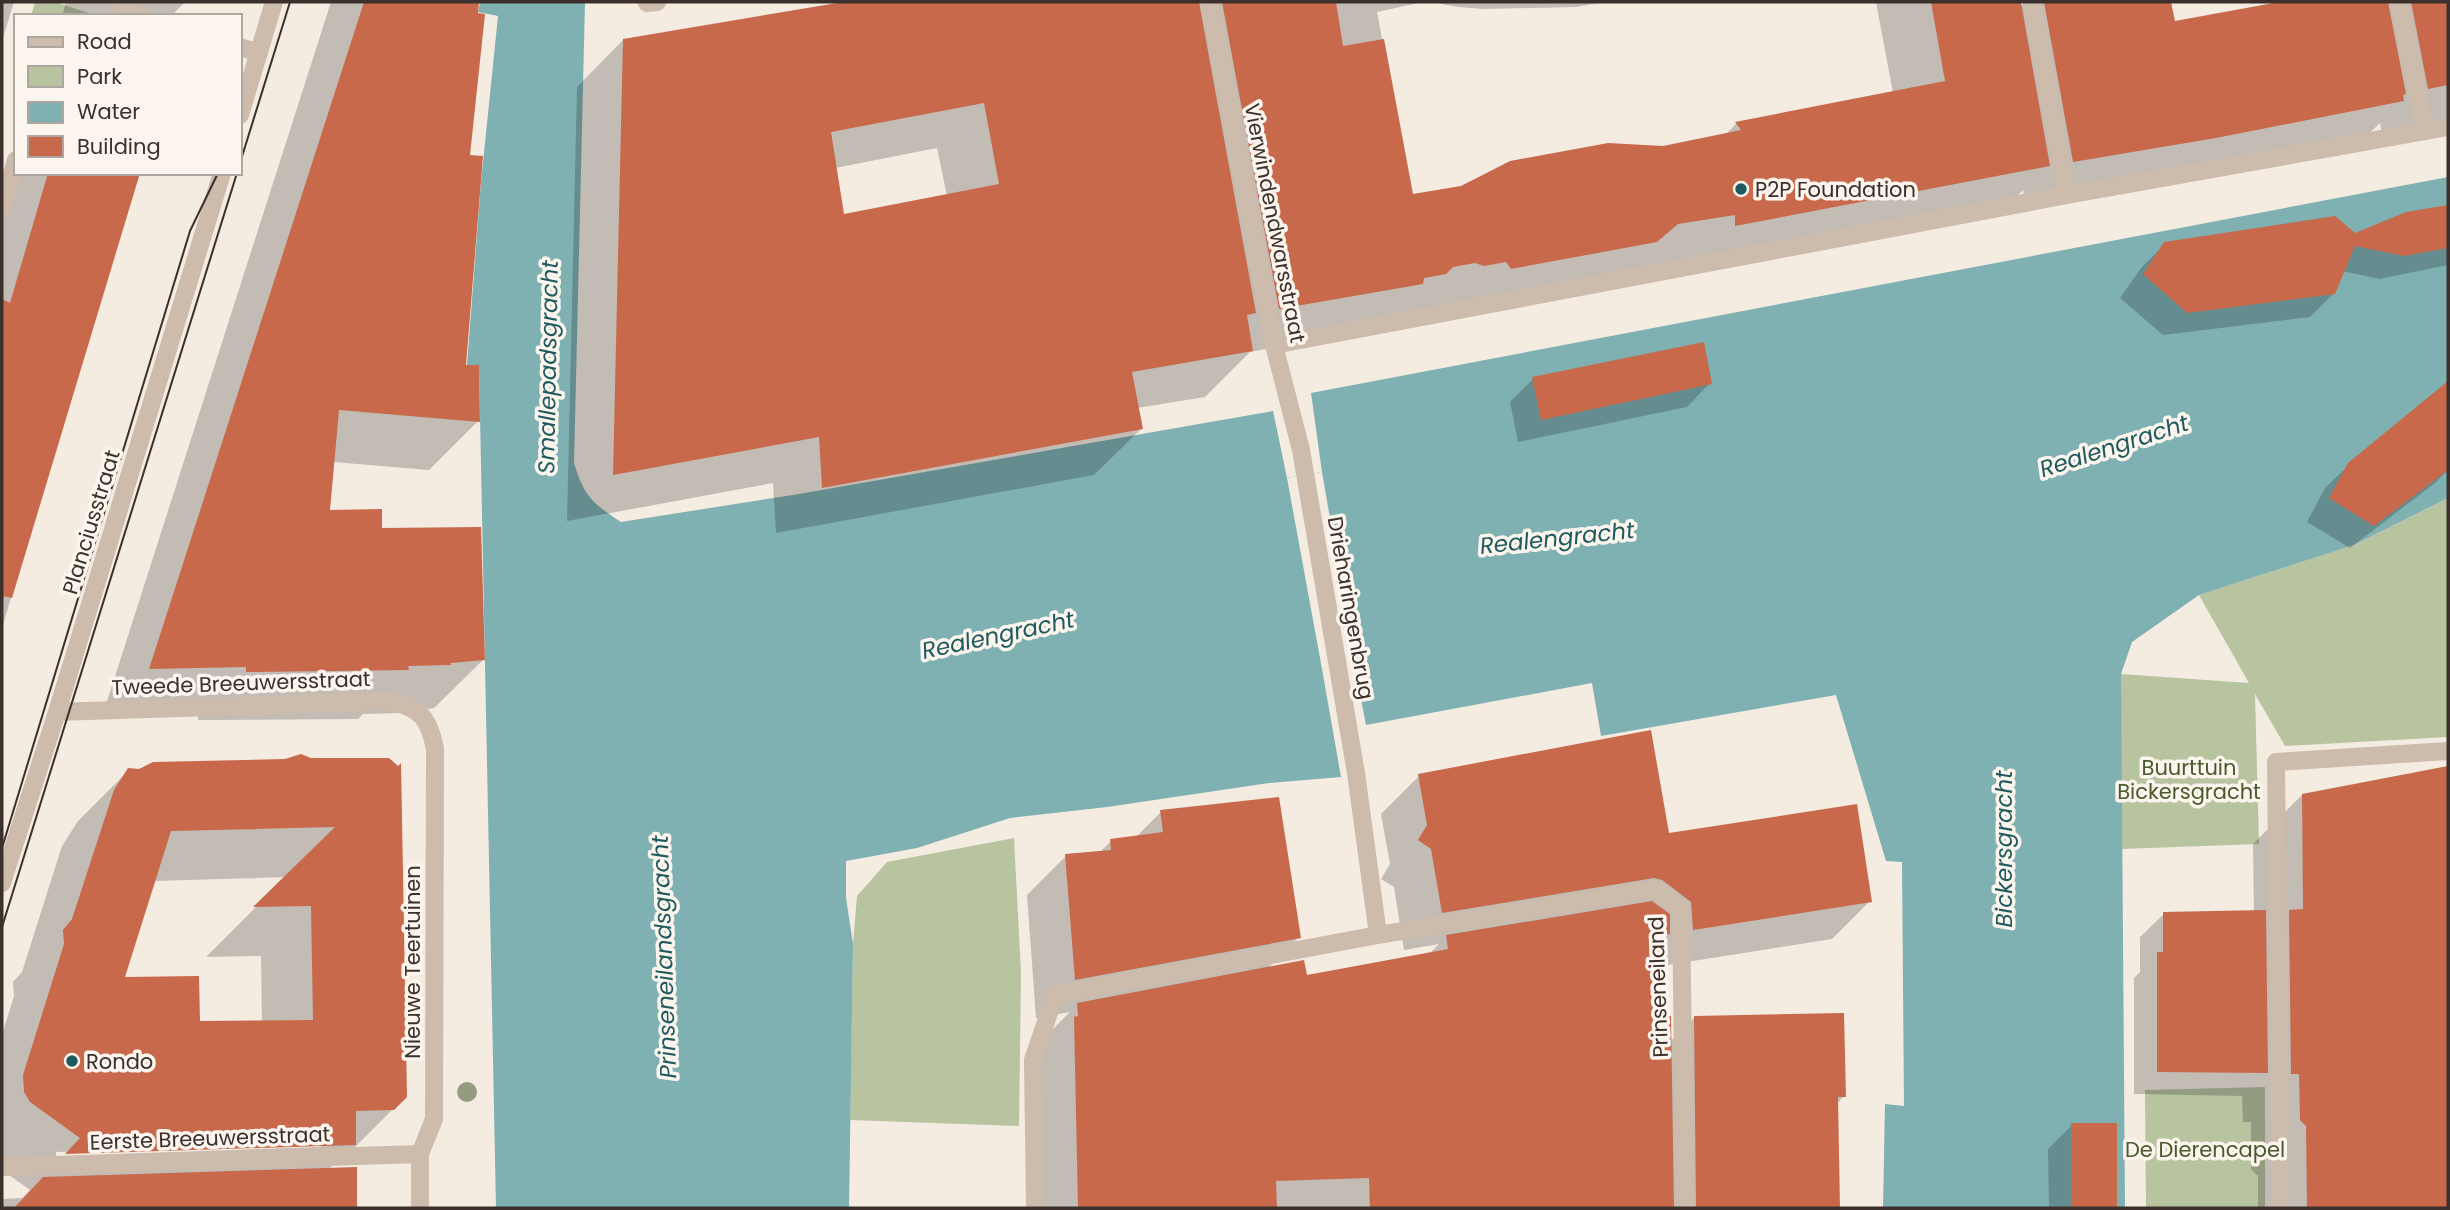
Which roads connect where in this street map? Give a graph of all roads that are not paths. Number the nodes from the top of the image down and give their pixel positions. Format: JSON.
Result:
{"nodes":[{"id":1,"x":274,"y":2,"type":"edge"},
{"id":2,"x":1210,"y":2,"type":"edge"},
{"id":3,"x":2032,"y":2,"type":"edge"},
{"id":4,"x":2399,"y":2,"type":"edge"},
{"id":5,"x":242,"y":48,"type":"edge"},
{"id":6,"x":259,"y":53,"type":"junction"},
{"id":7,"x":242,"y":108,"type":"edge"},
{"id":8,"x":2448,"y":127,"type":"edge"},
{"id":9,"x":2425,"y":131,"type":"junction"},
{"id":10,"x":14,"y":167,"type":"edge"},
{"id":11,"x":221,"y":175,"type":"edge"},
{"id":12,"x":2067,"y":195,"type":"junction"},
{"id":13,"x":2,"y":209,"type":"edge"},
{"id":14,"x":1274,"y":345,"type":"junction"},
{"id":15,"x":1301,"y":450,"type":"joint"},
{"id":16,"x":57,"y":712,"type":"junction"},
{"id":17,"x":423,"y":716,"type":"joint"},
{"id":18,"x":2448,"y":751,"type":"edge"},
{"id":19,"x":2,"y":883,"type":"edge"},
{"id":20,"x":1378,"y":935,"type":"junction"},
{"id":21,"x":420,"y":1154,"type":"junction"},
{"id":22,"x":2,"y":1167,"type":"edge"},
{"id":23,"x":420,"y":1208,"type":"edge"},
{"id":24,"x":1035,"y":1208,"type":"edge"},
{"id":25,"x":1685,"y":1208,"type":"edge"},
{"id":26,"x":2281,"y":1208,"type":"edge"}],
"edges":[{"from":1,"to":6,"type":"street"},
{"from":2,"to":14,"type":"street","name":"Vierwindendwarsstraat"},
{"from":3,"to":12,"type":"street"},
{"from":4,"to":9,"type":"street"},
{"from":5,"to":6,"type":"street"},
{"from":6,"to":7,"type":"street"},
{"from":8,"to":9,"type":"street"},
{"from":9,"to":12,"type":"street"},
{"from":10,"to":13,"type":"street"},
{"from":11,"to":16,"type":"street","name":"Planciusstraat"},
{"from":12,"to":14,"type":"street"},
{"from":14,"to":15,"type":"street","name":"Vierwindendwarsstraat"},
{"from":15,"to":20,"type":"street","name":"Drieharingenbrug"},
{"from":16,"to":17,"type":"street","name":"Tweede Breeuwersstraat"},
{"from":16,"to":19,"type":"street","name":"Planciusstraat"},
{"from":17,"to":21,"type":"street","name":"Nieuwe Teertuinen"},
{"from":18,"to":26,"type":"street"},
{"from":20,"to":24,"type":"street","name":"Prinseneiland"},
{"from":20,"to":25,"type":"street","name":"Prinseneiland"},
{"from":21,"to":22,"type":"street","name":"Eerste Breeuwersstraat"},
{"from":21,"to":23,"type":"street","name":"Nieuwe Teertuinen"}]}
